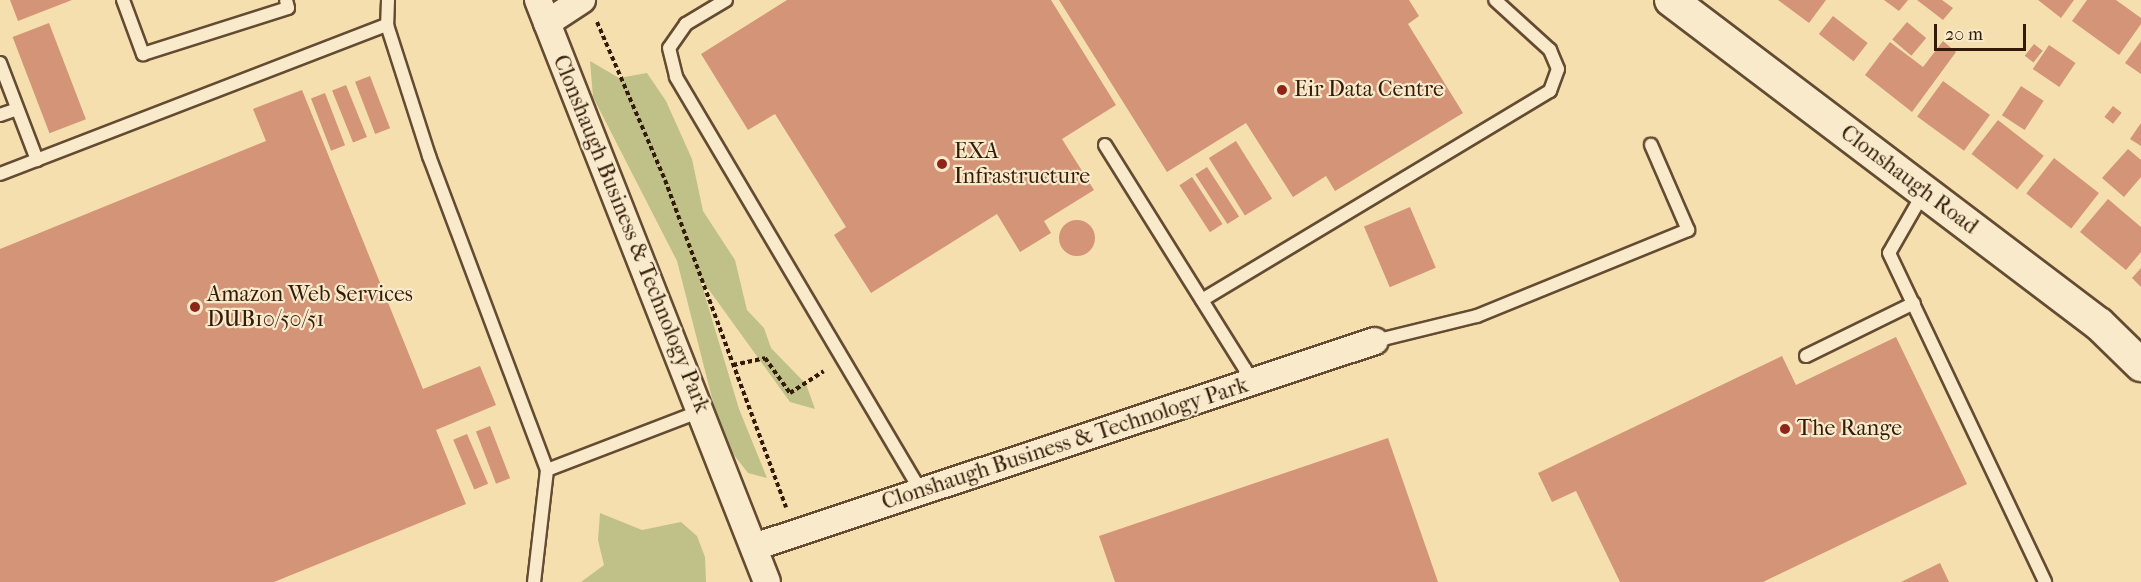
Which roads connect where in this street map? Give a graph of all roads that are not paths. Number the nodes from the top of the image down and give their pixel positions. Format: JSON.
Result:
{"nodes":[{"id":1,"x":123,"y":0,"type":"edge"},
{"id":2,"x":286,"y":0,"type":"edge"},
{"id":3,"x":388,"y":0,"type":"edge"},
{"id":4,"x":726,"y":0,"type":"edge"},
{"id":5,"x":1495,"y":0,"type":"edge"},
{"id":6,"x":1686,"y":4,"type":"edge"},
{"id":7,"x":587,"y":5,"type":"edge"},
{"id":8,"x":542,"y":11,"type":"edge"},
{"id":9,"x":387,"y":25,"type":"junction"},
{"id":10,"x":0,"y":63,"type":"edge"},
{"id":11,"x":17,"y":109,"type":"junction"},
{"id":12,"x":0,"y":115,"type":"edge"},
{"id":13,"x":1105,"y":145,"type":"dead end"},
{"id":14,"x":1651,"y":145,"type":"dead end"},
{"id":15,"x":37,"y":160,"type":"junction"},
{"id":16,"x":0,"y":174,"type":"edge"},
{"id":17,"x":1924,"y":191,"type":"junction"},
{"id":18,"x":1202,"y":300,"type":"junction"},
{"id":19,"x":1914,"y":303,"type":"junction"},
{"id":20,"x":1375,"y":341,"type":"joint"},
{"id":21,"x":1806,"y":356,"type":"dead end"},
{"id":22,"x":2141,"y":365,"type":"edge"},
{"id":23,"x":1250,"y":383,"type":"junction"},
{"id":24,"x":701,"y":411,"type":"junction"},
{"id":25,"x":547,"y":470,"type":"junction"},
{"id":26,"x":921,"y":492,"type":"junction"},
{"id":27,"x":754,"y":547,"type":"junction"},
{"id":28,"x":534,"y":582,"type":"edge"},
{"id":29,"x":767,"y":582,"type":"edge"},
{"id":30,"x":2045,"y":582,"type":"edge"}],
"edges":[{"from":1,"to":2,"type":"lane"},
{"from":3,"to":9,"type":"lane"},
{"from":4,"to":26,"type":"lane"},
{"from":5,"to":18,"type":"lane"},
{"from":6,"to":17,"type":"street","name":"Clonshaugh Road"},
{"from":7,"to":8,"type":"street","name":"Clonshaugh Business & Technology Park"},
{"from":8,"to":24,"type":"street","name":"Clonshaugh Business & Technology Park"},
{"from":9,"to":15,"type":"lane"},
{"from":9,"to":25,"type":"lane"},
{"from":10,"to":11,"type":"lane"},
{"from":11,"to":12,"type":"lane"},
{"from":11,"to":15,"type":"lane"},
{"from":13,"to":18,"type":"lane"},
{"from":14,"to":20,"type":"lane"},
{"from":15,"to":16,"type":"lane"},
{"from":17,"to":19,"type":"lane"},
{"from":17,"to":22,"type":"street","name":"Clonshaugh Road"},
{"from":18,"to":23,"type":"lane"},
{"from":19,"to":21,"type":"lane"},
{"from":19,"to":30,"type":"lane"},
{"from":20,"to":23,"type":"street","name":"Clonshaugh Business & Technology Park"},
{"from":23,"to":26,"type":"street","name":"Clonshaugh Business & Technology Park"},
{"from":24,"to":25,"type":"lane"},
{"from":24,"to":27,"type":"street","name":"Clonshaugh Business & Technology Park"},
{"from":25,"to":28,"type":"lane"},
{"from":26,"to":27,"type":"street","name":"Clonshaugh Business & Technology Park"},
{"from":27,"to":29,"type":"street","name":"Clonshaugh Business & Technology Park"}]}
